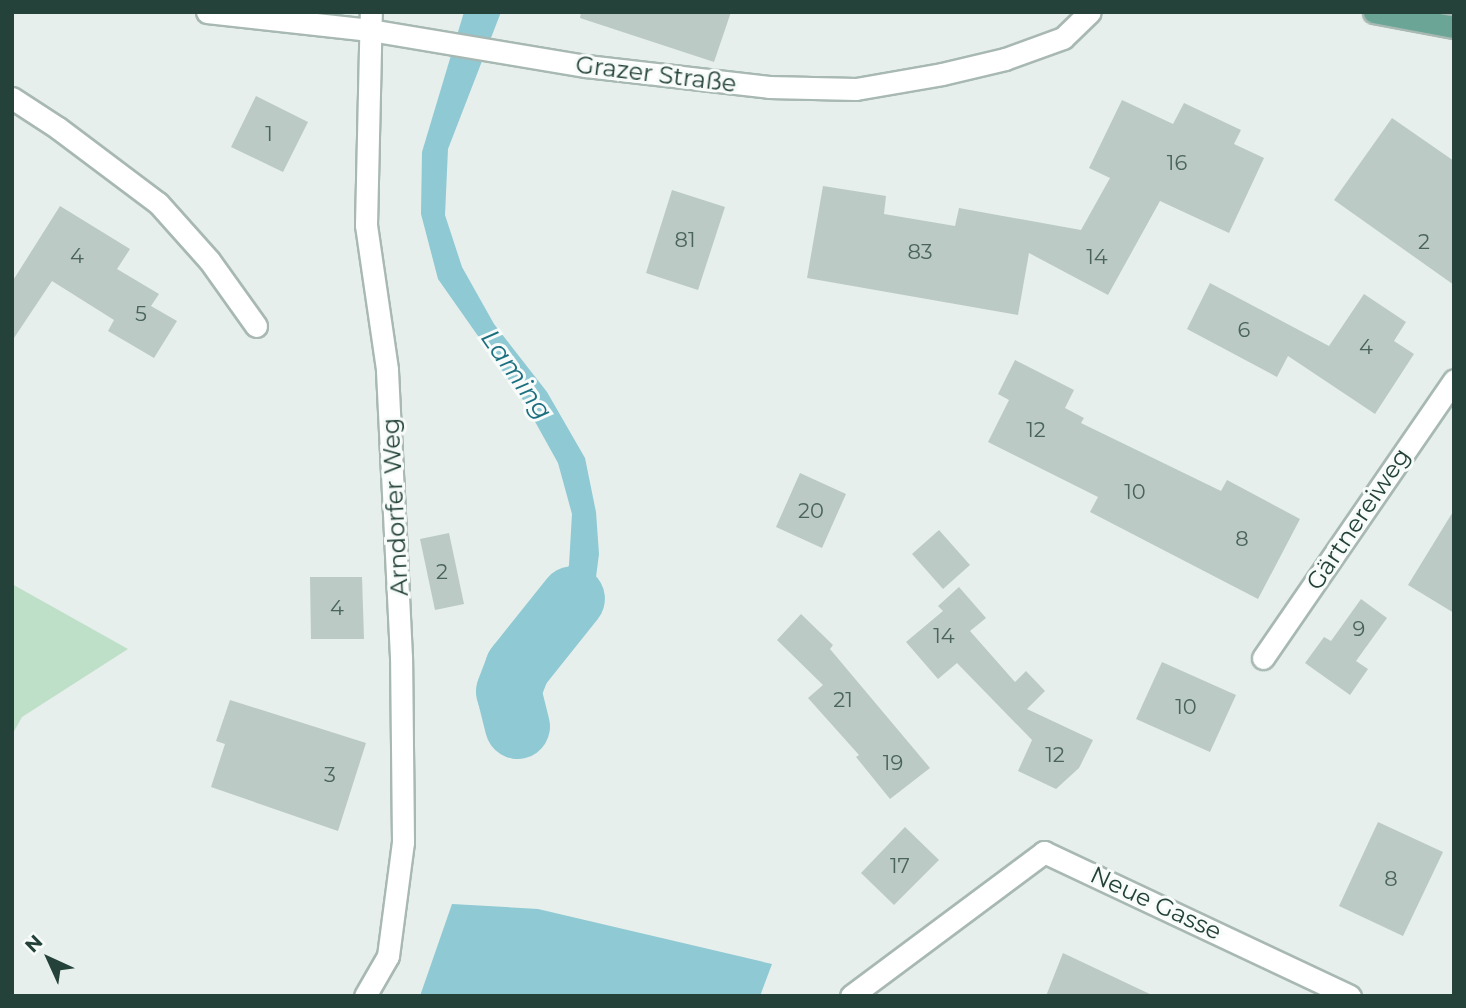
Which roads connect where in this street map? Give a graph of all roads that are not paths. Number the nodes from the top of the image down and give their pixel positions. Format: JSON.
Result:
{"nodes":[{"id":1,"x":208,"y":12,"type":"edge"},
{"id":2,"x":1090,"y":12,"type":"edge"},
{"id":3,"x":1374,"y":12,"type":"edge"},
{"id":4,"x":371,"y":21,"type":"edge"},
{"id":5,"x":1454,"y":27,"type":"edge"},
{"id":6,"x":12,"y":98,"type":"edge"},
{"id":7,"x":256,"y":326,"type":"dead end"},
{"id":8,"x":1454,"y":380,"type":"edge"},
{"id":9,"x":1263,"y":658,"type":"dead end"},
{"id":10,"x":365,"y":996,"type":"edge"},
{"id":11,"x":851,"y":996,"type":"edge"},
{"id":12,"x":1350,"y":996,"type":"edge"}],
"edges":[{"from":1,"to":4,"type":"street","name":"Grazer Straße"},
{"from":2,"to":4,"type":"street","name":"Grazer Straße"},
{"from":3,"to":5,"type":"main road"},
{"from":4,"to":10,"type":"street","name":"Arndorfer Weg"},
{"from":6,"to":7,"type":"street"},
{"from":8,"to":9,"type":"street","name":"Gärtnereiweg"},
{"from":11,"to":12,"type":"street","name":"Neue Gasse"}]}
